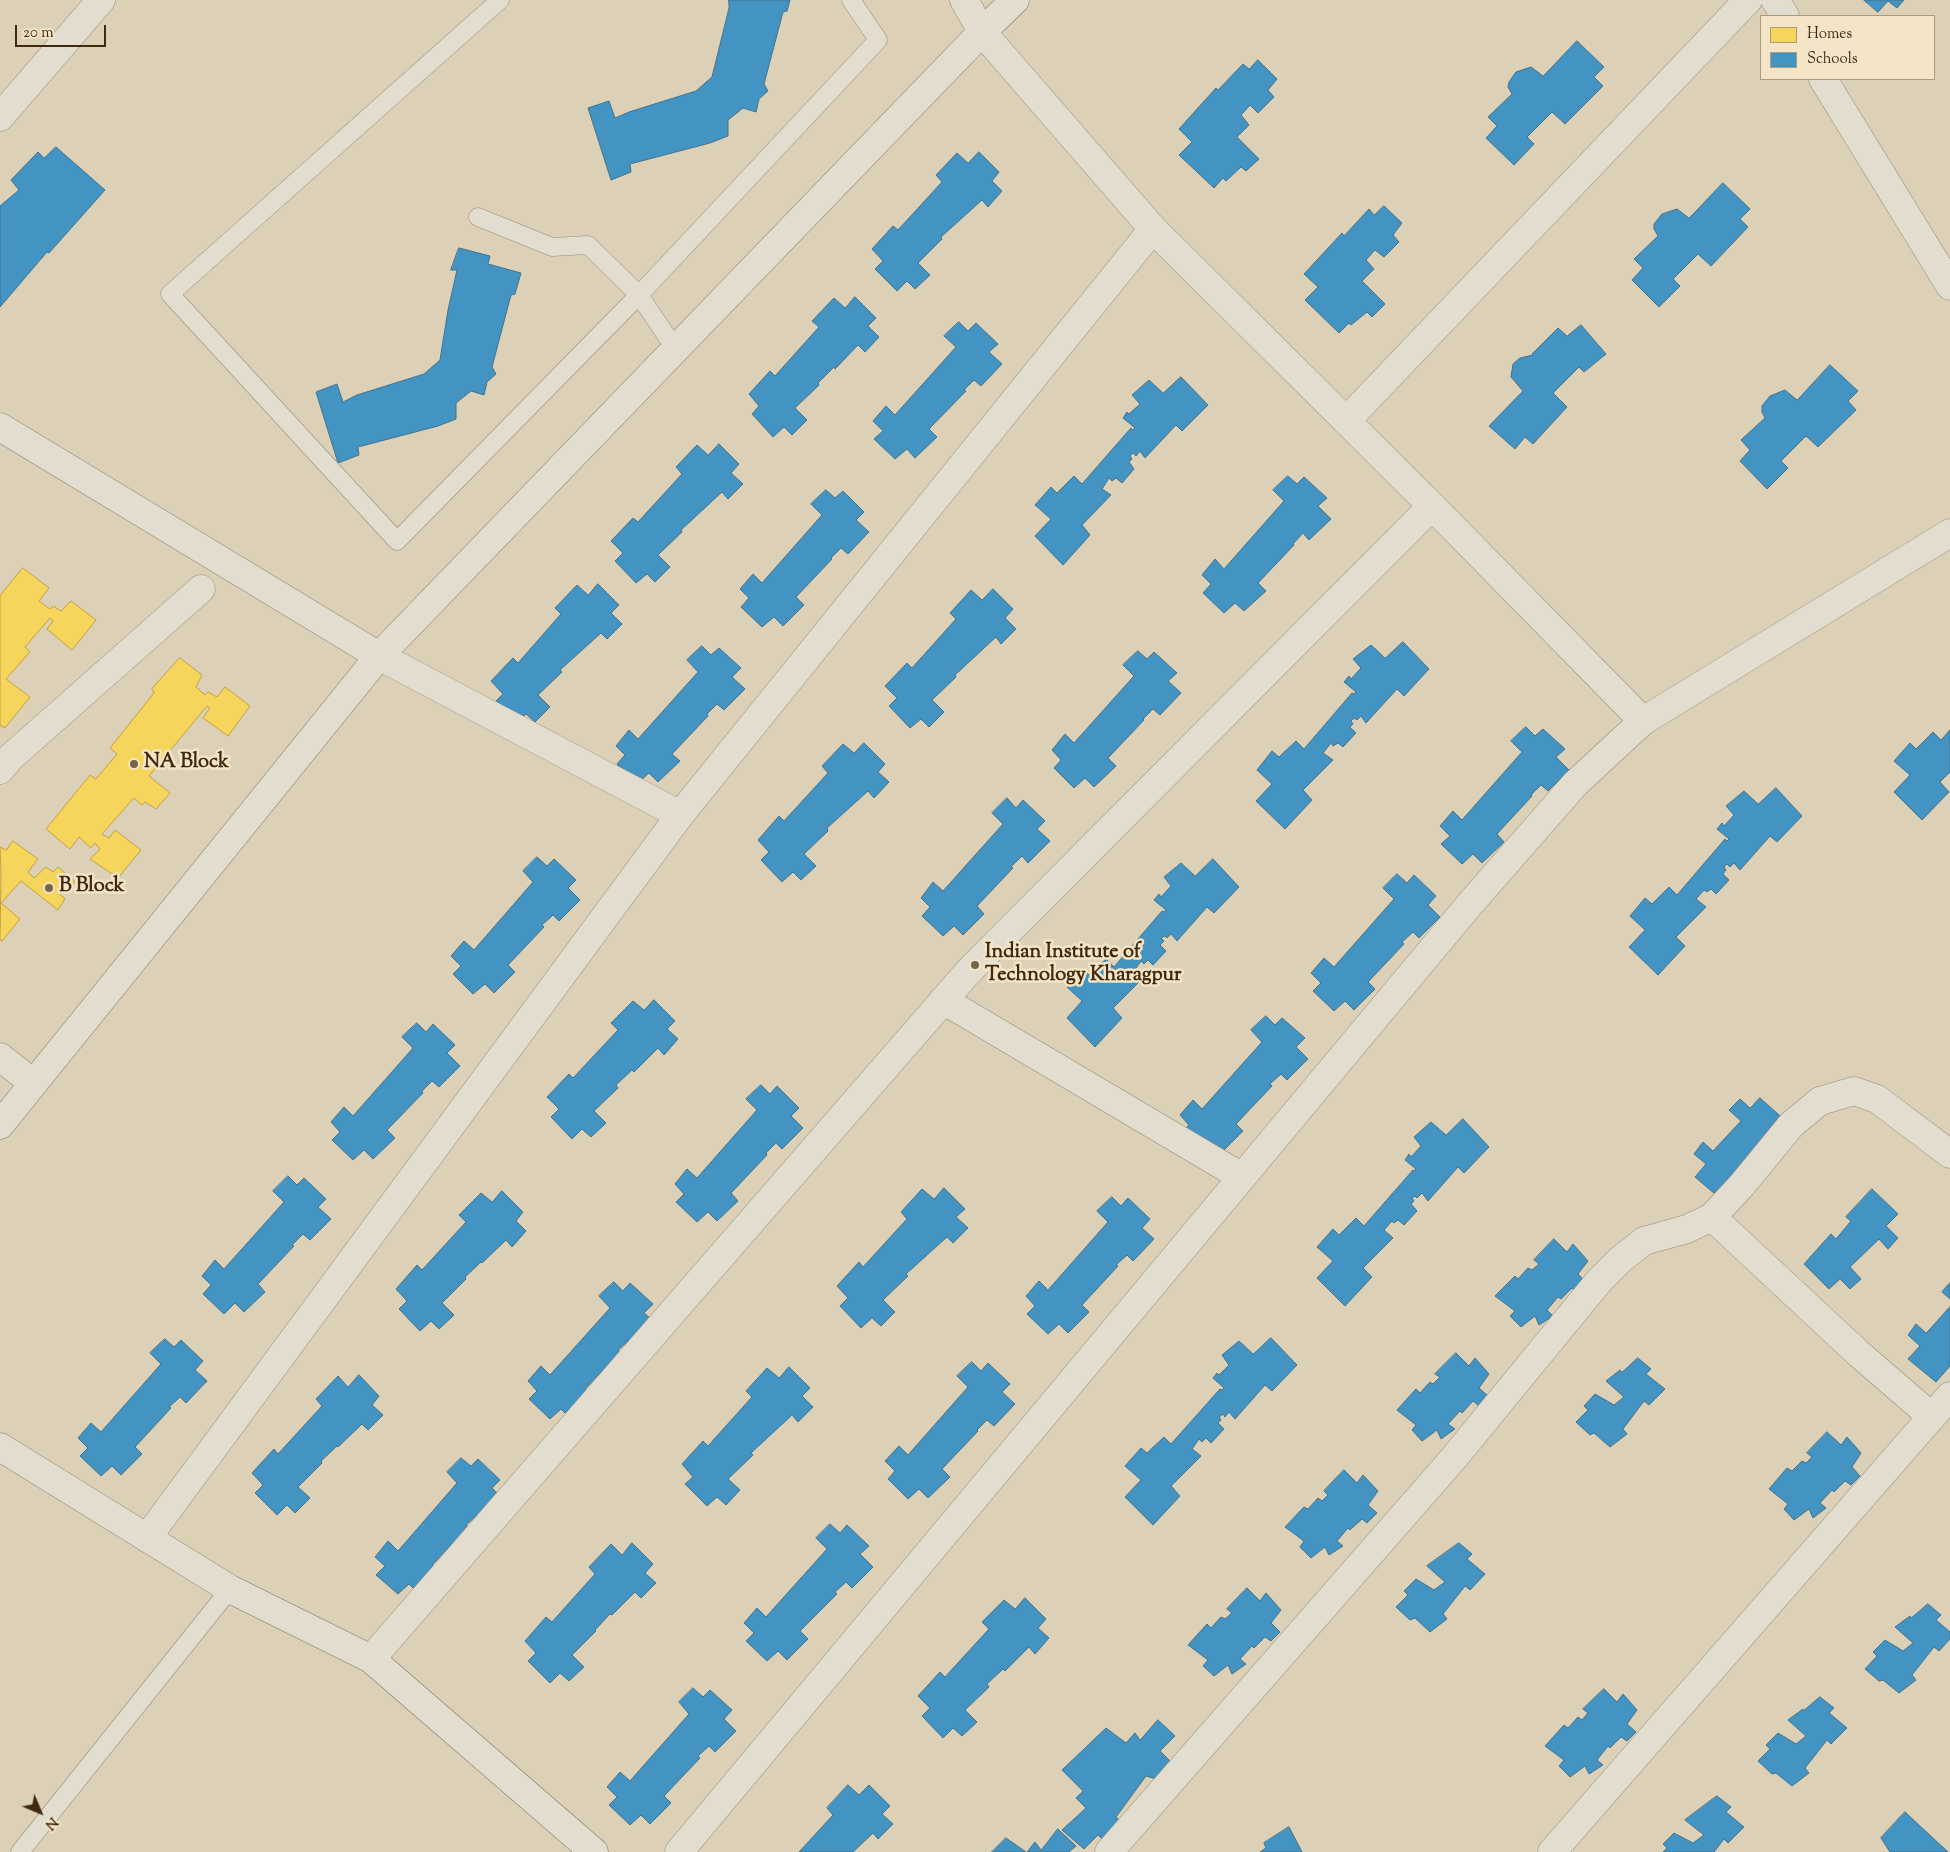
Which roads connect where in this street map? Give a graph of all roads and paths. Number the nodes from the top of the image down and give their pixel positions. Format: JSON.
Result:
{"nodes":[{"id":1,"x":101,"y":0,"type":"edge"},
{"id":2,"x":500,"y":0,"type":"edge"},
{"id":3,"x":851,"y":0,"type":"edge"},
{"id":4,"x":964,"y":0,"type":"edge"},
{"id":5,"x":1015,"y":0,"type":"edge"},
{"id":6,"x":1748,"y":0,"type":"edge"},
{"id":7,"x":1775,"y":0,"type":"edge"},
{"id":8,"x":1784,"y":15,"type":"edge"},
{"id":9,"x":982,"y":32,"type":"junction"},
{"id":10,"x":1824,"y":80,"type":"edge"},
{"id":11,"x":0,"y":117,"type":"edge"},
{"id":12,"x":478,"y":218,"type":"dead end"},
{"id":13,"x":1153,"y":229,"type":"junction"},
{"id":14,"x":1950,"y":286,"type":"edge"},
{"id":15,"x":639,"y":295,"type":"junction"},
{"id":16,"x":676,"y":350,"type":"junction"},
{"id":17,"x":1346,"y":421,"type":"junction"},
{"id":18,"x":0,"y":427,"type":"edge"},
{"id":19,"x":1432,"y":506,"type":"junction"},
{"id":20,"x":1950,"y":533,"type":"edge"},
{"id":21,"x":202,"y":589,"type":"dead end"},
{"id":22,"x":379,"y":656,"type":"junction"},
{"id":23,"x":1643,"y":722,"type":"junction"},
{"id":24,"x":4,"y":758,"type":"edge"},
{"id":25,"x":680,"y":815,"type":"junction"},
{"id":26,"x":943,"y":1000,"type":"junction"},
{"id":27,"x":0,"y":1057,"type":"edge"},
{"id":28,"x":33,"y":1083,"type":"junction"},
{"id":29,"x":0,"y":1125,"type":"edge"},
{"id":30,"x":1950,"y":1154,"type":"edge"},
{"id":31,"x":1242,"y":1177,"type":"junction"},
{"id":32,"x":1712,"y":1217,"type":"junction"},
{"id":33,"x":1950,"y":1396,"type":"edge"},
{"id":34,"x":1932,"y":1417,"type":"junction"},
{"id":35,"x":0,"y":1447,"type":"edge"},
{"id":36,"x":146,"y":1538,"type":"junction"},
{"id":37,"x":230,"y":1589,"type":"junction"},
{"id":38,"x":371,"y":1660,"type":"junction"},
{"id":39,"x":20,"y":1852,"type":"edge"},
{"id":40,"x":594,"y":1852,"type":"edge"},
{"id":41,"x":679,"y":1852,"type":"edge"},
{"id":42,"x":1109,"y":1852,"type":"edge"},
{"id":43,"x":1552,"y":1852,"type":"edge"}],
"edges":[{"from":1,"to":11,"type":"street"},
{"from":2,"to":15,"type":"lane"},
{"from":3,"to":15,"type":"lane"},
{"from":4,"to":9,"type":"street"},
{"from":5,"to":9,"type":"street"},
{"from":6,"to":17,"type":"street"},
{"from":7,"to":8,"type":"street"},
{"from":9,"to":13,"type":"street"},
{"from":9,"to":16,"type":"street"},
{"from":10,"to":14,"type":"street"},
{"from":12,"to":15,"type":"lane"},
{"from":13,"to":17,"type":"street"},
{"from":13,"to":25,"type":"street"},
{"from":15,"to":16,"type":"lane"},
{"from":16,"to":22,"type":"street"},
{"from":17,"to":19,"type":"street"},
{"from":18,"to":22,"type":"street"},
{"from":19,"to":23,"type":"street"},
{"from":19,"to":26,"type":"street"},
{"from":20,"to":23,"type":"street"},
{"from":21,"to":24,"type":"street"},
{"from":22,"to":25,"type":"street"},
{"from":22,"to":28,"type":"street"},
{"from":23,"to":31,"type":"street"},
{"from":25,"to":36,"type":"street"},
{"from":26,"to":31,"type":"street"},
{"from":26,"to":38,"type":"street"},
{"from":27,"to":28,"type":"street"},
{"from":28,"to":29,"type":"street"},
{"from":30,"to":32,"type":"street"},
{"from":31,"to":41,"type":"street"},
{"from":32,"to":34,"type":"street"},
{"from":32,"to":42,"type":"street"},
{"from":33,"to":34,"type":"street"},
{"from":34,"to":43,"type":"street"},
{"from":35,"to":36,"type":"street"},
{"from":36,"to":37,"type":"street"},
{"from":37,"to":38,"type":"street"},
{"from":37,"to":39,"type":"lane"},
{"from":38,"to":40,"type":"street"}]}
